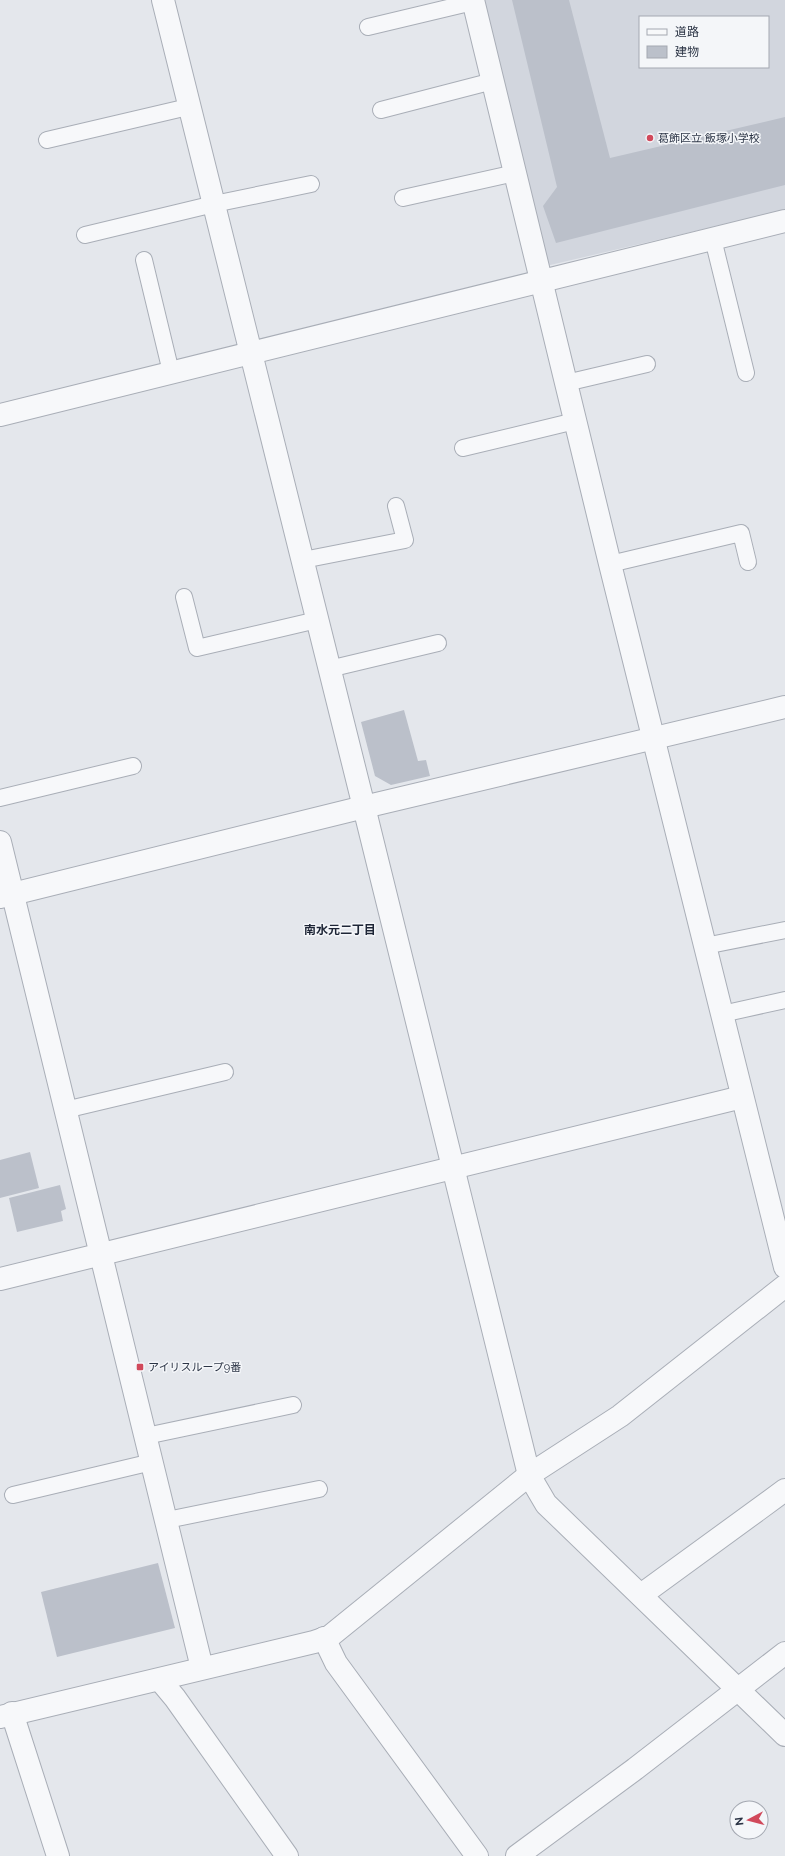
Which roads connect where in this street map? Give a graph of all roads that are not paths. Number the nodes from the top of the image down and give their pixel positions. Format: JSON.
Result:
{"nodes":[{"id":1,"x":163,"y":0,"type":"edge"},
{"id":2,"x":473,"y":1,"type":"edge"},
{"id":3,"x":368,"y":27,"type":"dead end"},
{"id":4,"x":493,"y":81,"type":"junction"},
{"id":5,"x":188,"y":107,"type":"junction"},
{"id":6,"x":381,"y":110,"type":"dead end"},
{"id":7,"x":48,"y":140,"type":"dead end"},
{"id":8,"x":515,"y":173,"type":"junction"},
{"id":9,"x":310,"y":184,"type":"dead end"},
{"id":10,"x":403,"y":198,"type":"dead end"},
{"id":11,"x":214,"y":204,"type":"junction"},
{"id":12,"x":785,"y":221,"type":"edge"},
{"id":13,"x":85,"y":235,"type":"dead end"},
{"id":14,"x":713,"y":239,"type":"junction"},
{"id":15,"x":144,"y":260,"type":"dead end"},
{"id":16,"x":541,"y":281,"type":"junction"},
{"id":17,"x":252,"y":353,"type":"junction"},
{"id":18,"x":648,"y":364,"type":"dead end"},
{"id":19,"x":172,"y":372,"type":"junction"},
{"id":20,"x":746,"y":373,"type":"dead end"},
{"id":21,"x":566,"y":383,"type":"junction"},
{"id":22,"x":0,"y":415,"type":"edge"},
{"id":23,"x":574,"y":421,"type":"junction"},
{"id":24,"x":463,"y":448,"type":"dead end"},
{"id":25,"x":396,"y":506,"type":"dead end"},
{"id":26,"x":303,"y":560,"type":"junction"},
{"id":27,"x":748,"y":562,"type":"dead end"},
{"id":28,"x":610,"y":564,"type":"junction"},
{"id":29,"x":184,"y":597,"type":"dead end"},
{"id":30,"x":317,"y":620,"type":"junction"},
{"id":31,"x":438,"y":642,"type":"dead end"},
{"id":32,"x":329,"y":669,"type":"junction"},
{"id":33,"x":785,"y":707,"type":"edge"},
{"id":34,"x":654,"y":739,"type":"junction"},
{"id":35,"x":133,"y":766,"type":"dead end"},
{"id":36,"x":0,"y":798,"type":"edge"},
{"id":37,"x":364,"y":807,"type":"junction"},
{"id":38,"x":0,"y":842,"type":"edge"},
{"id":39,"x":6,"y":895,"type":"edge"},
{"id":40,"x":785,"y":930,"type":"edge"},
{"id":41,"x":705,"y":946,"type":"junction"},
{"id":42,"x":785,"y":1000,"type":"edge"},
{"id":43,"x":722,"y":1014,"type":"junction"},
{"id":44,"x":225,"y":1072,"type":"dead end"},
{"id":45,"x":742,"y":1097,"type":"junction"},
{"id":46,"x":65,"y":1110,"type":"junction"},
{"id":47,"x":454,"y":1168,"type":"junction"},
{"id":48,"x":100,"y":1255,"type":"junction"},
{"id":49,"x":0,"y":1279,"type":"edge"},
{"id":50,"x":785,"y":1282,"type":"edge"},
{"id":51,"x":293,"y":1405,"type":"dead end"},
{"id":52,"x":146,"y":1436,"type":"junction"},
{"id":53,"x":152,"y":1462,"type":"junction"},
{"id":54,"x":529,"y":1475,"type":"junction"},
{"id":55,"x":319,"y":1489,"type":"dead end"},
{"id":56,"x":785,"y":1490,"type":"edge"},
{"id":57,"x":13,"y":1496,"type":"dead end"},
{"id":58,"x":167,"y":1520,"type":"junction"},
{"id":59,"x":641,"y":1596,"type":"junction"},
{"id":60,"x":324,"y":1638,"type":"junction"},
{"id":61,"x":785,"y":1653,"type":"edge"},
{"id":62,"x":202,"y":1668,"type":"junction"},
{"id":63,"x":160,"y":1680,"type":"junction"},
{"id":64,"x":739,"y":1688,"type":"junction"},
{"id":65,"x":6,"y":1715,"type":"edge"},
{"id":66,"x":785,"y":1735,"type":"edge"},
{"id":67,"x":58,"y":1856,"type":"edge"},
{"id":68,"x":287,"y":1856,"type":"edge"},
{"id":69,"x":477,"y":1856,"type":"edge"},
{"id":70,"x":517,"y":1856,"type":"edge"}],
"edges":[{"from":1,"to":5,"type":"street"},
{"from":2,"to":3,"type":"lane"},
{"from":2,"to":4,"type":"street"},
{"from":4,"to":6,"type":"lane"},
{"from":4,"to":8,"type":"street"},
{"from":5,"to":7,"type":"lane"},
{"from":5,"to":11,"type":"street"},
{"from":8,"to":10,"type":"lane"},
{"from":8,"to":16,"type":"street"},
{"from":9,"to":11,"type":"lane"},
{"from":11,"to":13,"type":"lane"},
{"from":11,"to":17,"type":"street"},
{"from":12,"to":14,"type":"street"},
{"from":14,"to":16,"type":"street"},
{"from":14,"to":20,"type":"lane"},
{"from":15,"to":19,"type":"lane"},
{"from":16,"to":17,"type":"street"},
{"from":16,"to":21,"type":"street"},
{"from":17,"to":19,"type":"street"},
{"from":17,"to":26,"type":"street"},
{"from":18,"to":21,"type":"lane"},
{"from":19,"to":22,"type":"street"},
{"from":21,"to":23,"type":"street"},
{"from":23,"to":24,"type":"lane"},
{"from":23,"to":28,"type":"street"},
{"from":25,"to":26,"type":"lane"},
{"from":26,"to":30,"type":"street"},
{"from":27,"to":28,"type":"lane"},
{"from":28,"to":34,"type":"street"},
{"from":29,"to":30,"type":"lane"},
{"from":30,"to":32,"type":"street"},
{"from":31,"to":32,"type":"lane"},
{"from":32,"to":37,"type":"street"},
{"from":33,"to":34,"type":"street"},
{"from":34,"to":37,"type":"street"},
{"from":34,"to":41,"type":"street"},
{"from":35,"to":36,"type":"lane"},
{"from":37,"to":39,"type":"street"},
{"from":37,"to":47,"type":"street"},
{"from":38,"to":39,"type":"street"},
{"from":39,"to":46,"type":"street"},
{"from":40,"to":41,"type":"lane"},
{"from":41,"to":43,"type":"street"},
{"from":42,"to":43,"type":"lane"},
{"from":43,"to":45,"type":"street"},
{"from":44,"to":46,"type":"lane"},
{"from":45,"to":47,"type":"street"},
{"from":45,"to":50,"type":"street"},
{"from":46,"to":48,"type":"street"},
{"from":47,"to":48,"type":"street"},
{"from":47,"to":54,"type":"street"},
{"from":48,"to":49,"type":"street"},
{"from":48,"to":52,"type":"street"},
{"from":50,"to":54,"type":"street"},
{"from":51,"to":52,"type":"lane"},
{"from":52,"to":53,"type":"street"},
{"from":53,"to":57,"type":"lane"},
{"from":53,"to":58,"type":"street"},
{"from":54,"to":59,"type":"street"},
{"from":54,"to":60,"type":"street"},
{"from":55,"to":58,"type":"lane"},
{"from":56,"to":59,"type":"street"},
{"from":58,"to":62,"type":"street"},
{"from":59,"to":64,"type":"street"},
{"from":60,"to":62,"type":"street"},
{"from":60,"to":69,"type":"street"},
{"from":61,"to":64,"type":"street"},
{"from":62,"to":63,"type":"street"},
{"from":63,"to":65,"type":"street"},
{"from":63,"to":68,"type":"street"},
{"from":64,"to":66,"type":"street"},
{"from":64,"to":70,"type":"street"},
{"from":65,"to":67,"type":"street"}]}
